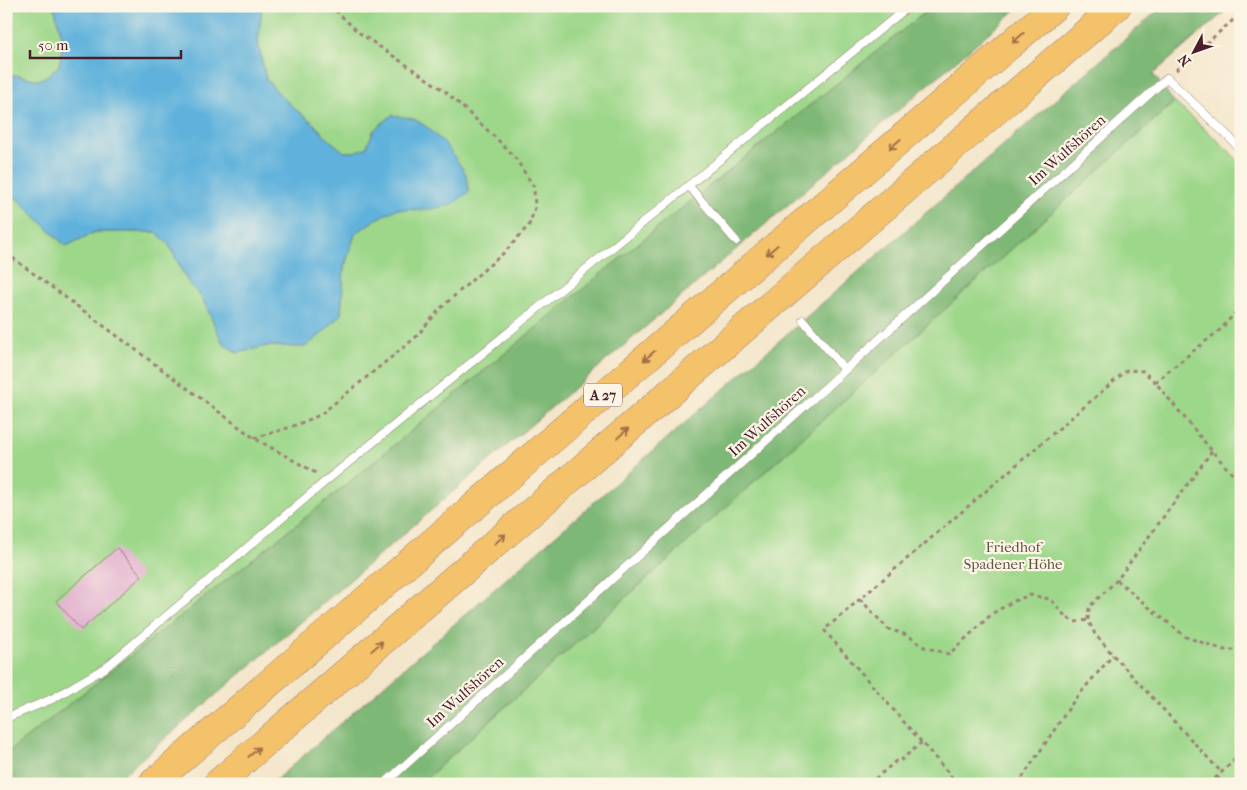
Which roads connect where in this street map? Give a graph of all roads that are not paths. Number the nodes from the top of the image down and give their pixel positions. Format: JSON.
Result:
{"nodes":[{"id":1,"x":909,"y":6,"type":"edge"},
{"id":2,"x":1055,"y":6,"type":"edge"},
{"id":3,"x":1117,"y":6,"type":"edge"},
{"id":4,"x":1241,"y":150,"type":"edge"},
{"id":5,"x":689,"y":186,"type":"junction"},
{"id":6,"x":736,"y":241,"type":"dead end"},
{"id":7,"x":803,"y":320,"type":"dead end"},
{"id":8,"x":845,"y":370,"type":"junction"},
{"id":9,"x":6,"y":718,"type":"edge"},
{"id":10,"x":152,"y":784,"type":"edge"},
{"id":11,"x":217,"y":784,"type":"edge"},
{"id":12,"x":384,"y":784,"type":"edge"}],
"edges":[{"from":1,"to":5,"type":"lane"},
{"from":2,"to":10,"type":"highway","number":"A 27","one_way":true},
{"from":11,"to":3,"type":"highway","number":"A 27","one_way":true},
{"from":4,"to":8,"type":"lane","name":"Im Wulfshören"},
{"from":5,"to":6,"type":"lane"},
{"from":5,"to":9,"type":"lane"},
{"from":7,"to":8,"type":"lane"},
{"from":8,"to":12,"type":"lane","name":"Im Wulfshören"}]}
